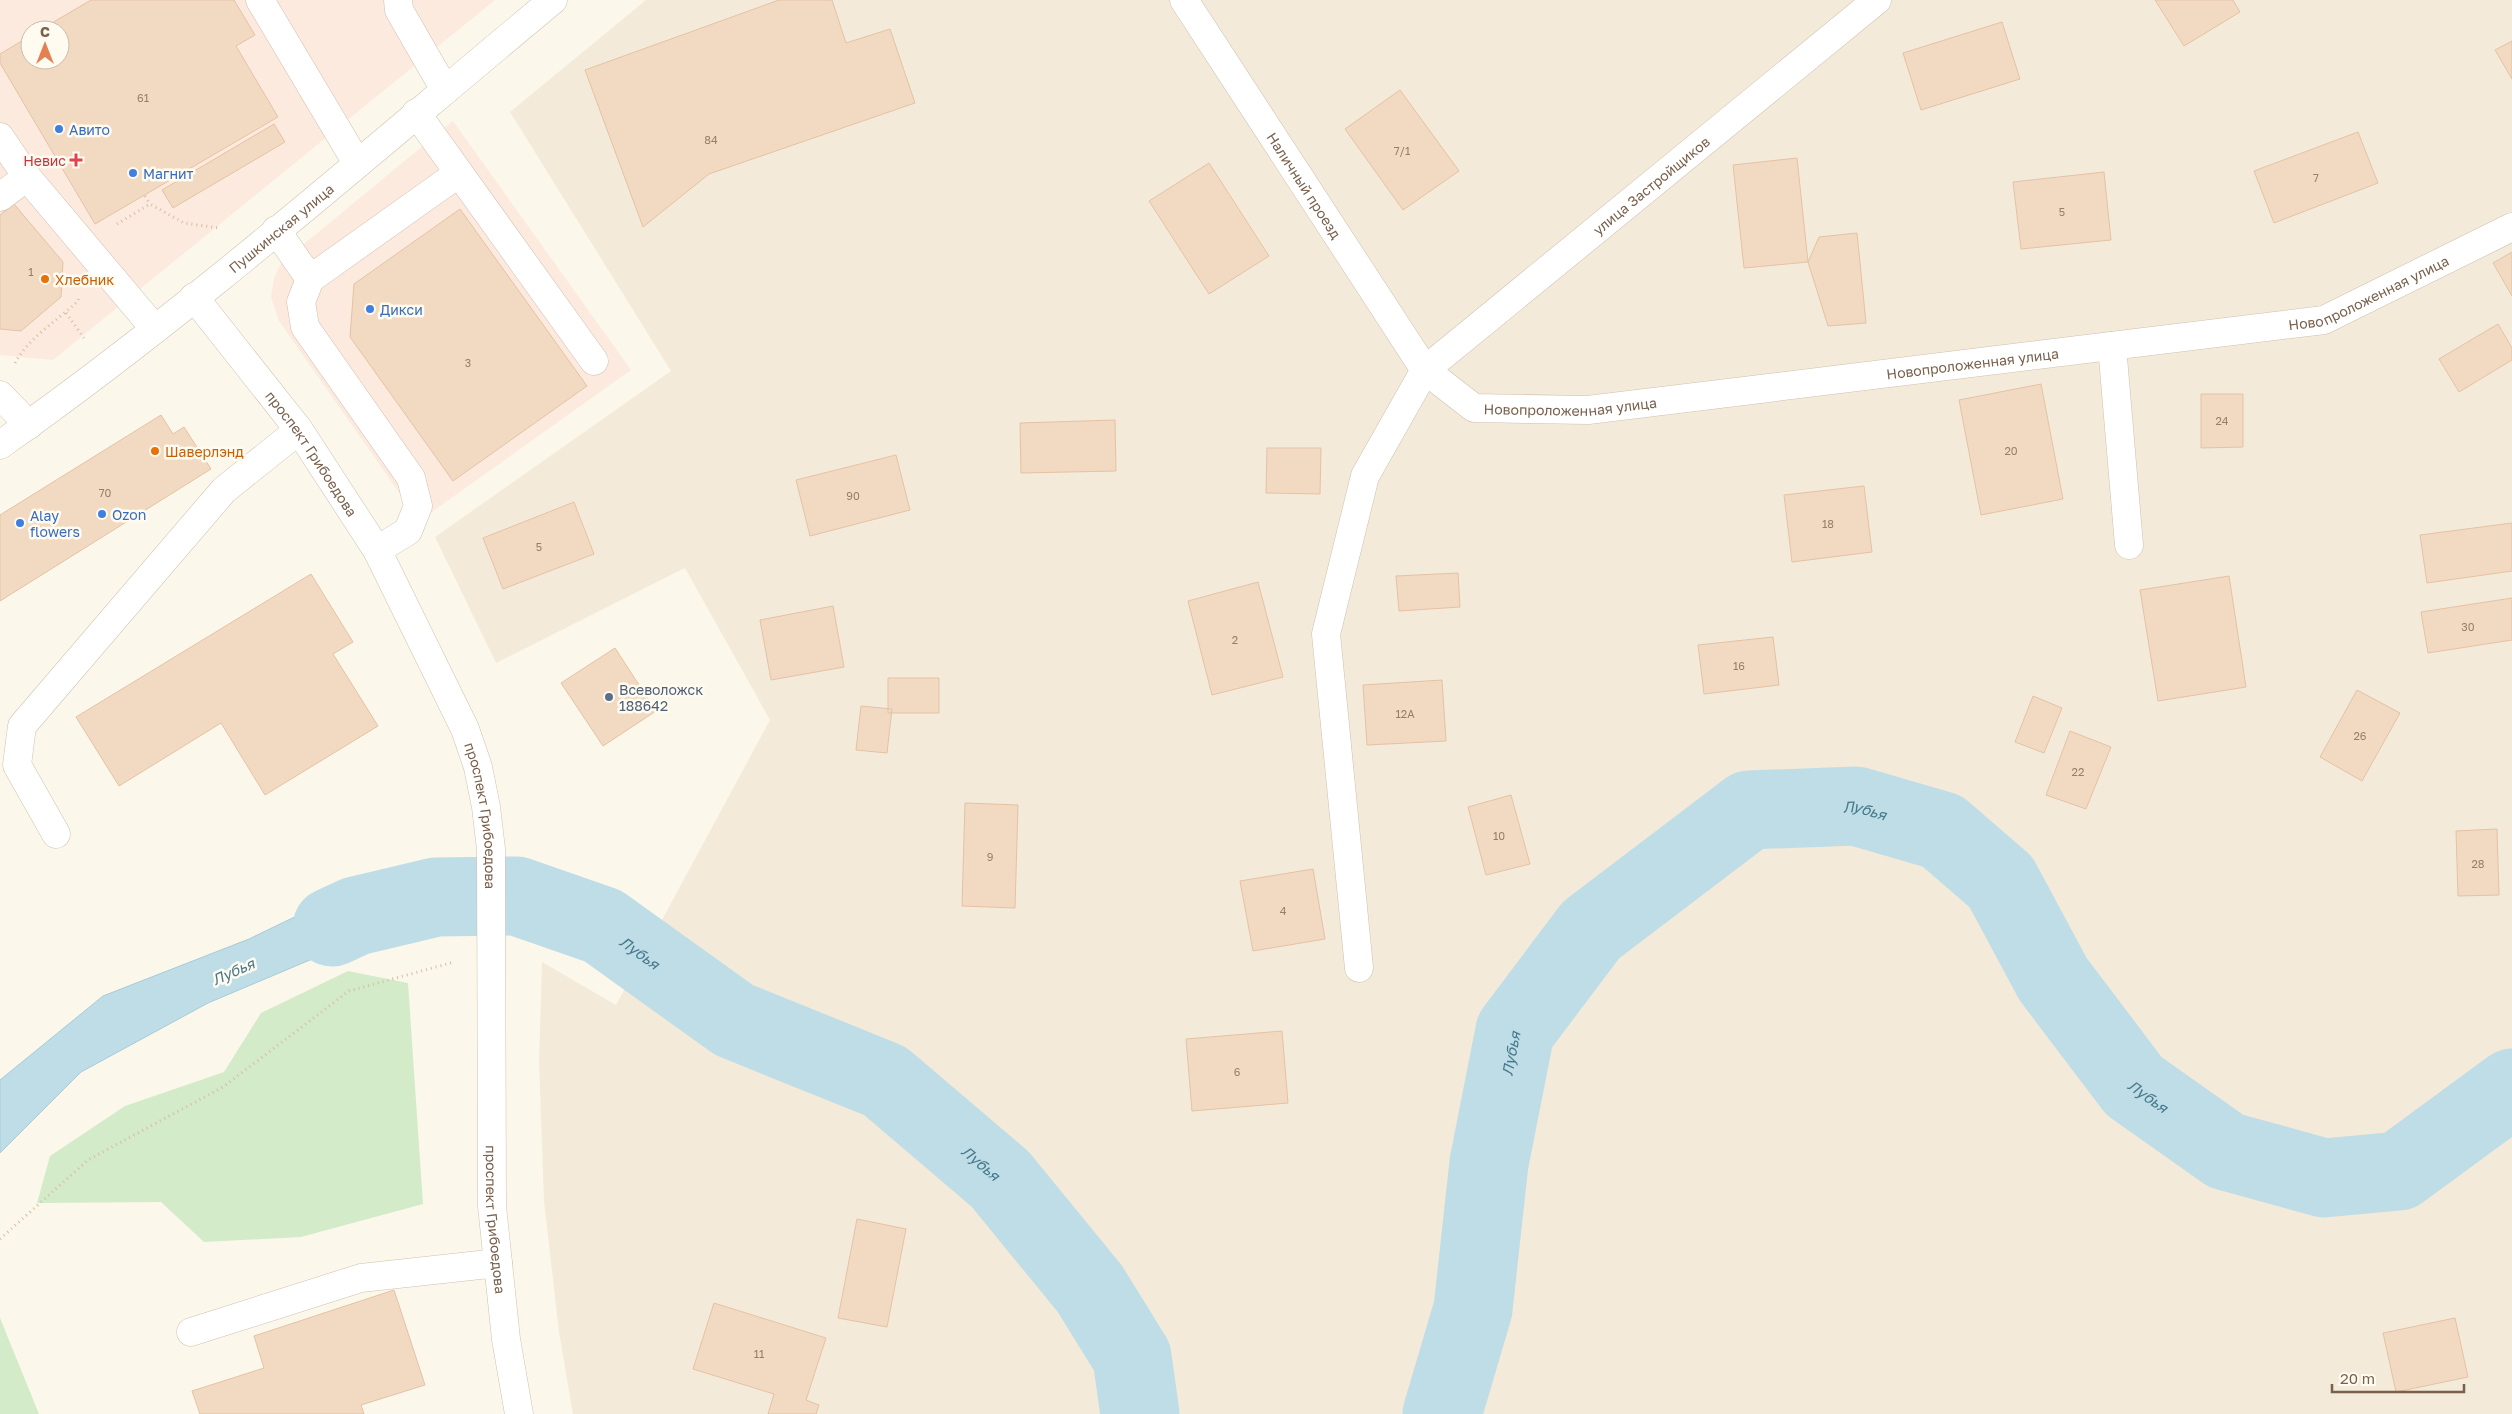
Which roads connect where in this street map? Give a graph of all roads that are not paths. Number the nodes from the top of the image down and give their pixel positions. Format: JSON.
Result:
{"nodes":[{"id":1,"x":260,"y":0,"type":"edge"},
{"id":2,"x":398,"y":0,"type":"edge"},
{"id":3,"x":553,"y":0,"type":"edge"},
{"id":4,"x":1184,"y":0,"type":"edge"},
{"id":5,"x":1877,"y":0,"type":"edge"},
{"id":6,"x":445,"y":90,"type":"junction"},
{"id":7,"x":416,"y":113,"type":"junction"},
{"id":8,"x":0,"y":137,"type":"edge"},
{"id":9,"x":357,"y":163,"type":"junction"},
{"id":10,"x":459,"y":173,"type":"junction"},
{"id":11,"x":26,"y":177,"type":"junction"},
{"id":12,"x":0,"y":196,"type":"edge"},
{"id":13,"x":2512,"y":226,"type":"edge"},
{"id":14,"x":276,"y":230,"type":"junction"},
{"id":15,"x":310,"y":279,"type":"junction"},
{"id":16,"x":194,"y":297,"type":"junction"},
{"id":17,"x":155,"y":329,"type":"junction"},
{"id":18,"x":2112,"y":346,"type":"junction"},
{"id":19,"x":594,"y":361,"type":"dead end"},
{"id":20,"x":1425,"y":370,"type":"junction"},
{"id":21,"x":0,"y":395,"type":"edge"},
{"id":22,"x":29,"y":425,"type":"junction"},
{"id":23,"x":299,"y":430,"type":"junction"},
{"id":24,"x":0,"y":445,"type":"edge"},
{"id":25,"x":2129,"y":545,"type":"dead end"},
{"id":26,"x":377,"y":550,"type":"junction"},
{"id":27,"x":56,"y":834,"type":"dead end"},
{"id":28,"x":1359,"y":968,"type":"dead end"},
{"id":29,"x":498,"y":1263,"type":"junction"},
{"id":30,"x":191,"y":1332,"type":"dead end"},
{"id":31,"x":519,"y":1414,"type":"edge"}],
"edges":[{"from":1,"to":9,"type":"street"},
{"from":2,"to":6,"type":"street"},
{"from":3,"to":6,"type":"street","name":"Пушкинская улица"},
{"from":4,"to":20,"type":"street","name":"Наличный проезд"},
{"from":5,"to":20,"type":"street","name":"улица Застройщиков"},
{"from":6,"to":7,"type":"street","name":"Пушкинская улица"},
{"from":7,"to":9,"type":"street","name":"Пушкинская улица"},
{"from":7,"to":10,"type":"street"},
{"from":8,"to":11,"type":"street"},
{"from":9,"to":14,"type":"street","name":"Пушкинская улица"},
{"from":10,"to":15,"type":"street"},
{"from":10,"to":19,"type":"street"},
{"from":11,"to":12,"type":"street"},
{"from":11,"to":17,"type":"street"},
{"from":13,"to":18,"type":"street","name":"Новопроложенная улица"},
{"from":14,"to":15,"type":"street"},
{"from":14,"to":16,"type":"street","name":"Пушкинская улица"},
{"from":15,"to":26,"type":"street"},
{"from":16,"to":17,"type":"street","name":"Пушкинская улица"},
{"from":16,"to":23,"type":"street","name":"проспект Грибоедова"},
{"from":17,"to":22,"type":"street","name":"Пушкинская улица"},
{"from":18,"to":20,"type":"street","name":"Новопроложенная улица"},
{"from":18,"to":25,"type":"street"},
{"from":20,"to":28,"type":"street"},
{"from":21,"to":22,"type":"street"},
{"from":22,"to":24,"type":"street","name":"Пушкинская улица"},
{"from":23,"to":26,"type":"street","name":"проспект Грибоедова"},
{"from":23,"to":27,"type":"street"},
{"from":26,"to":29,"type":"street","name":"проспект Грибоедова"},
{"from":29,"to":30,"type":"street"},
{"from":29,"to":31,"type":"street","name":"проспект Грибоедова"}]}
